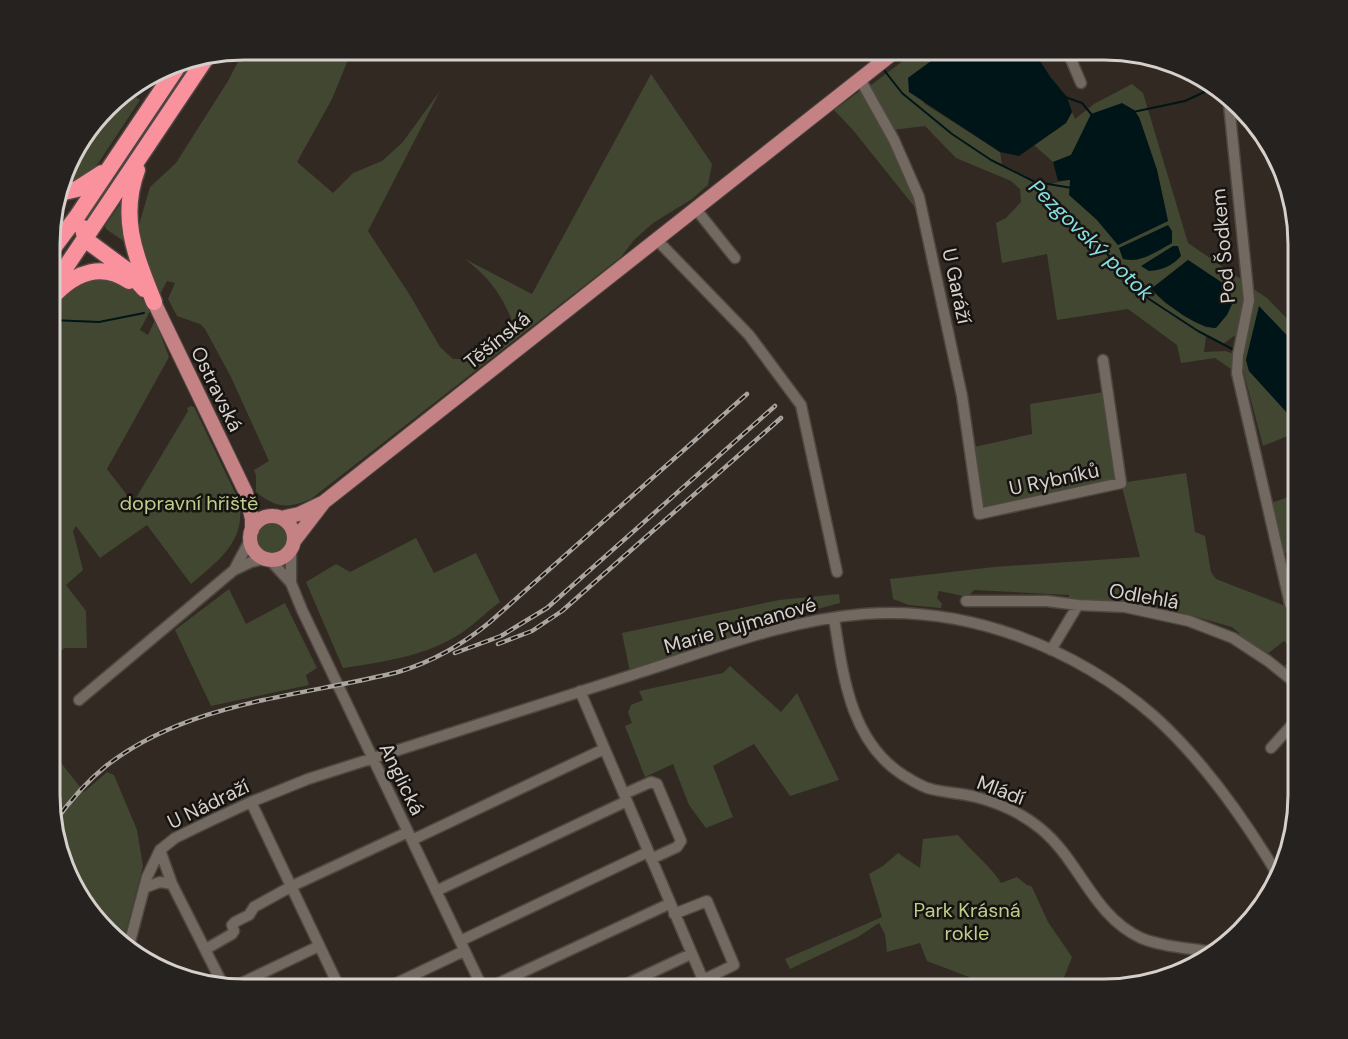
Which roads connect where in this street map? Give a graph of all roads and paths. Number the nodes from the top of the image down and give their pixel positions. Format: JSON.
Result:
{"nodes":[{"id":1,"x":884,"y":60,"type":"edge"},
{"id":2,"x":1071,"y":60,"type":"edge"},
{"id":3,"x":202,"y":65,"type":"edge"},
{"id":4,"x":172,"y":74,"type":"edge"},
{"id":5,"x":860,"y":79,"type":"junction"},
{"id":6,"x":1081,"y":83,"type":"dead end"},
{"id":7,"x":1233,"y":114,"type":"edge"},
{"id":8,"x":148,"y":144,"type":"junction"},
{"id":9,"x":108,"y":170,"type":"junction"},
{"id":10,"x":68,"y":191,"type":"edge"},
{"id":11,"x":695,"y":208,"type":"junction"},
{"id":12,"x":61,"y":237,"type":"edge"},
{"id":13,"x":85,"y":238,"type":"junction"},
{"id":14,"x":657,"y":239,"type":"junction"},
{"id":15,"x":735,"y":258,"type":"dead end"},
{"id":16,"x":60,"y":276,"type":"edge"},
{"id":17,"x":60,"y":290,"type":"edge"},
{"id":18,"x":151,"y":298,"type":"junction"},
{"id":19,"x":1103,"y":360,"type":"dead end"},
{"id":20,"x":246,"y":492,"type":"junction"},
{"id":21,"x":324,"y":502,"type":"junction"},
{"id":22,"x":979,"y":514,"type":"joint"},
{"id":23,"x":278,"y":517,"type":"junction"},
{"id":24,"x":251,"y":535,"type":"junction"},
{"id":25,"x":293,"y":545,"type":"junction"},
{"id":26,"x":267,"y":559,"type":"junction"},
{"id":27,"x":234,"y":570,"type":"junction"},
{"id":28,"x":837,"y":572,"type":"dead end"},
{"id":29,"x":291,"y":583,"type":"junction"},
{"id":30,"x":1288,"y":583,"type":"edge"},
{"id":31,"x":966,"y":601,"type":"dead end"},
{"id":32,"x":1078,"y":605,"type":"junction"},
{"id":33,"x":834,"y":618,"type":"junction"},
{"id":34,"x":1052,"y":650,"type":"junction"},
{"id":35,"x":1288,"y":677,"type":"edge"},
{"id":36,"x":580,"y":691,"type":"junction"},
{"id":37,"x":79,"y":700,"type":"dead end"},
{"id":38,"x":1288,"y":729,"type":"edge"},
{"id":39,"x":1271,"y":748,"type":"dead end"},
{"id":40,"x":604,"y":749,"type":"junction"},
{"id":41,"x":372,"y":759,"type":"junction"},
{"id":42,"x":625,"y":797,"type":"junction"},
{"id":43,"x":251,"y":802,"type":"junction"},
{"id":44,"x":410,"y":836,"type":"junction"},
{"id":45,"x":160,"y":850,"type":"junction"},
{"id":46,"x":649,"y":855,"type":"junction"},
{"id":47,"x":1273,"y":868,"type":"edge"},
{"id":48,"x":172,"y":884,"type":"junction"},
{"id":49,"x":292,"y":886,"type":"junction"},
{"id":50,"x":144,"y":888,"type":"junction"},
{"id":51,"x":436,"y":891,"type":"junction"},
{"id":52,"x":672,"y":909,"type":"junction"},
{"id":53,"x":130,"y":940,"type":"edge"},
{"id":54,"x":319,"y":946,"type":"junction"},
{"id":55,"x":462,"y":946,"type":"junction"},
{"id":56,"x":206,"y":949,"type":"junction"},
{"id":57,"x":1201,"y":951,"type":"edge"},
{"id":58,"x":691,"y":954,"type":"junction"},
{"id":59,"x":219,"y":977,"type":"edge"},
{"id":60,"x":250,"y":979,"type":"edge"},
{"id":61,"x":335,"y":979,"type":"edge"},
{"id":62,"x":402,"y":979,"type":"edge"},
{"id":63,"x":479,"y":979,"type":"edge"},
{"id":64,"x":508,"y":979,"type":"edge"},
{"id":65,"x":637,"y":979,"type":"edge"},
{"id":66,"x":702,"y":979,"type":"edge"},
{"id":67,"x":714,"y":979,"type":"edge"}],
"edges":[{"from":1,"to":5,"type":"main road","name":"Těšínská"},
{"from":2,"to":6,"type":"street"},
{"from":3,"to":8,"type":"highway"},
{"from":4,"to":9,"type":"highway"},
{"from":5,"to":11,"type":"main road","name":"Těšínská"},
{"from":5,"to":22,"type":"street","name":"U Garáží"},
{"from":7,"to":30,"type":"street","name":"Pod Šodkem"},
{"from":8,"to":13,"type":"highway"},
{"from":8,"to":18,"type":"highway"},
{"from":9,"to":10,"type":"highway"},
{"from":9,"to":12,"type":"highway"},
{"from":9,"to":13,"type":"highway"},
{"from":11,"to":14,"type":"main road","name":"Těšínská"},
{"from":11,"to":15,"type":"street"},
{"from":13,"to":16,"type":"highway"},
{"from":13,"to":18,"type":"highway"},
{"from":14,"to":21,"type":"main road","name":"Těšínská"},
{"from":14,"to":28,"type":"street"},
{"from":17,"to":18,"type":"highway"},
{"from":18,"to":20,"type":"main road","name":"Ostravská"},
{"from":19,"to":22,"type":"street","name":"U Rybníků"},
{"from":20,"to":23,"type":"main road","name":"Ostravská"},
{"from":20,"to":24,"type":"main road","name":"Ostravská"},
{"from":21,"to":23,"type":"main road","name":"Těšínská"},
{"from":21,"to":25,"type":"main road","name":"Těšínská"},
{"from":23,"to":24,"type":"main road"},
{"from":23,"to":25,"type":"main road"},
{"from":24,"to":26,"type":"main road"},
{"from":24,"to":27,"type":"street"},
{"from":25,"to":26,"type":"main road"},
{"from":25,"to":29,"type":"street","name":"Anglická"},
{"from":26,"to":27,"type":"street"},
{"from":26,"to":29,"type":"street","name":"Anglická"},
{"from":27,"to":37,"type":"street"},
{"from":29,"to":41,"type":"street","name":"Anglická"},
{"from":31,"to":32,"type":"street","name":"Odlehlá"},
{"from":32,"to":34,"type":"street"},
{"from":32,"to":35,"type":"street","name":"Odlehlá"},
{"from":33,"to":34,"type":"street","name":"Marie Pujmanové"},
{"from":33,"to":36,"type":"street","name":"Marie Pujmanové"},
{"from":33,"to":57,"type":"street","name":"Mládí"},
{"from":34,"to":47,"type":"street","name":"Marie Pujmanové"},
{"from":36,"to":40,"type":"street"},
{"from":36,"to":41,"type":"street","name":"Marie Pujmanové"},
{"from":38,"to":39,"type":"street"},
{"from":40,"to":42,"type":"street"},
{"from":40,"to":44,"type":"street"},
{"from":41,"to":43,"type":"street","name":"U Nádraží"},
{"from":41,"to":44,"type":"street","name":"Anglická"},
{"from":42,"to":46,"type":"street"},
{"from":42,"to":46,"type":"street"},
{"from":42,"to":51,"type":"street"},
{"from":43,"to":45,"type":"street","name":"U Nádraží"},
{"from":43,"to":49,"type":"street"},
{"from":44,"to":49,"type":"street"},
{"from":44,"to":51,"type":"street","name":"Anglická"},
{"from":45,"to":48,"type":"street"},
{"from":45,"to":50,"type":"street","name":"U Nádraží"},
{"from":46,"to":52,"type":"street"},
{"from":46,"to":55,"type":"street"},
{"from":48,"to":50,"type":"street"},
{"from":48,"to":56,"type":"street"},
{"from":49,"to":54,"type":"street"},
{"from":49,"to":56,"type":"street"},
{"from":50,"to":53,"type":"street","name":"U Nádraží"},
{"from":51,"to":55,"type":"street","name":"Anglická"},
{"from":52,"to":58,"type":"street"},
{"from":52,"to":64,"type":"street"},
{"from":52,"to":67,"type":"street"},
{"from":54,"to":60,"type":"street"},
{"from":54,"to":61,"type":"street"},
{"from":55,"to":62,"type":"street"},
{"from":55,"to":63,"type":"street","name":"Anglická"},
{"from":56,"to":59,"type":"street"},
{"from":58,"to":65,"type":"street"},
{"from":58,"to":66,"type":"street"}]}
